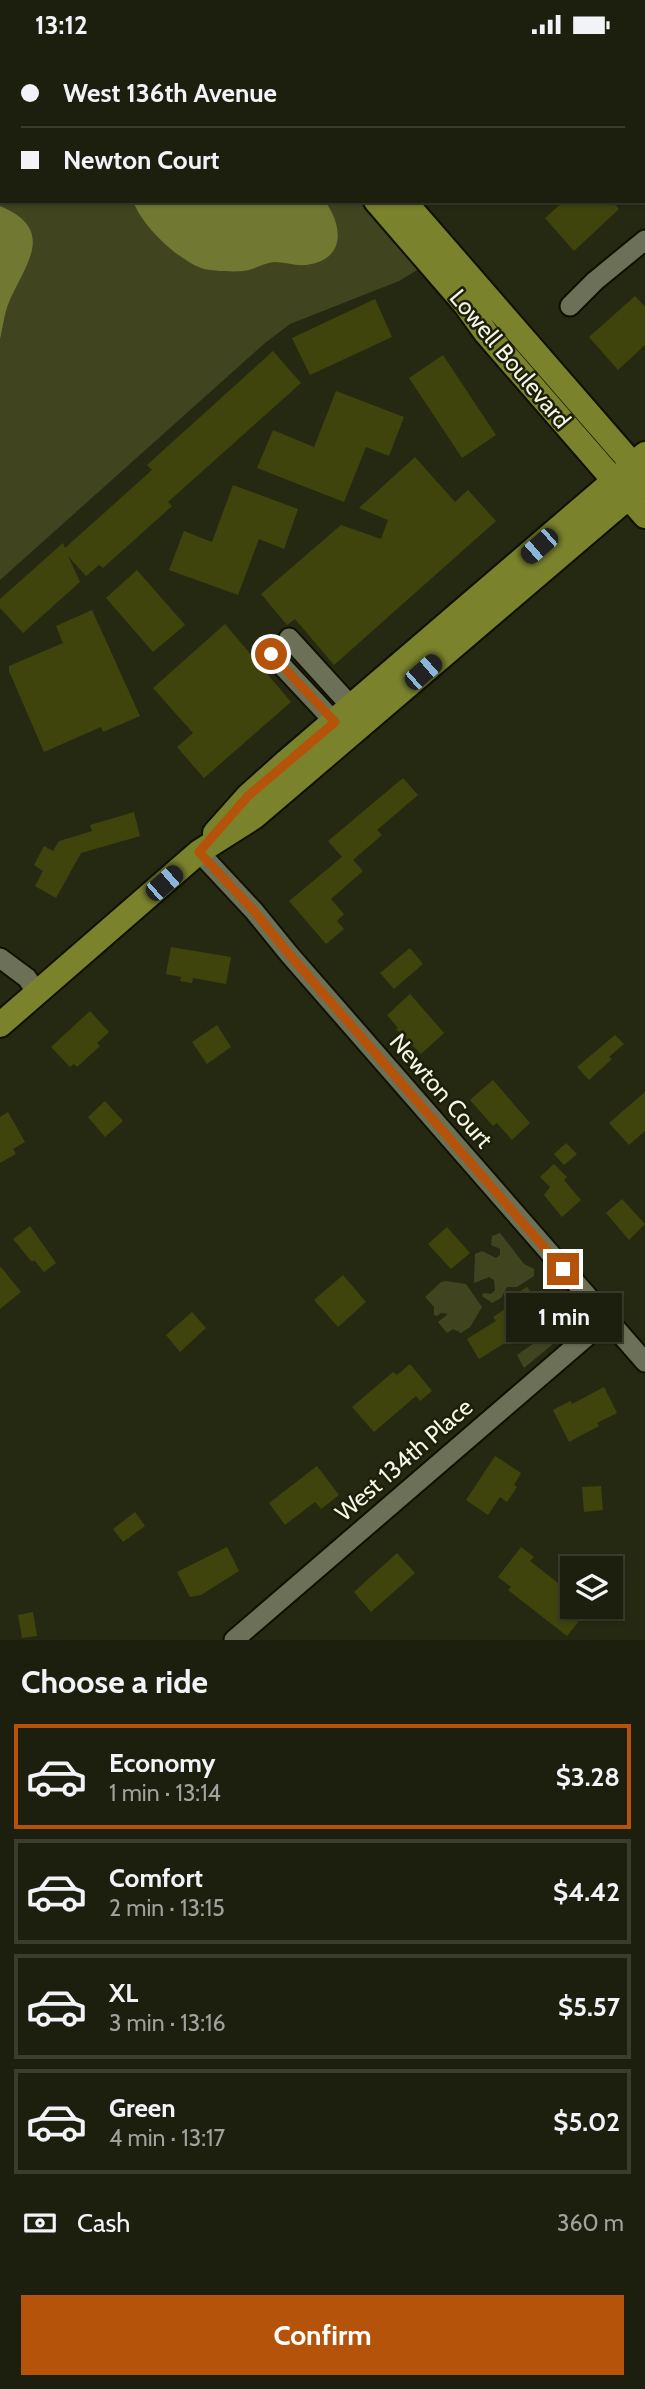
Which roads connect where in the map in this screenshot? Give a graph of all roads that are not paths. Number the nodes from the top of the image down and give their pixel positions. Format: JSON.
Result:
{"nodes":[{"id":1,"x":378,"y":203,"type":"edge"},
{"id":2,"x":406,"y":203,"type":"edge"},
{"id":3,"x":645,"y":240,"type":"edge"},
{"id":4,"x":570,"y":306,"type":"dead end"},
{"id":5,"x":635,"y":476,"type":"edge"},
{"id":6,"x":645,"y":516,"type":"edge"},
{"id":7,"x":289,"y":638,"type":"dead end"},
{"id":8,"x":271,"y":654,"type":"dead end"},
{"id":9,"x":350,"y":722,"type":"junction"},
{"id":10,"x":199,"y":852,"type":"junction"},
{"id":11,"x":0,"y":958,"type":"edge"},
{"id":12,"x":37,"y":993,"type":"junction"},
{"id":13,"x":0,"y":1025,"type":"edge"},
{"id":14,"x":607,"y":1319,"type":"junction"},
{"id":15,"x":645,"y":1361,"type":"edge"},
{"id":16,"x":234,"y":1640,"type":"edge"}],
"edges":[{"from":1,"to":5,"type":"main road","name":"Lowell Boulevard"},
{"from":2,"to":5,"type":"main road","name":"Lowell Boulevard"},
{"from":3,"to":4,"type":"street"},
{"from":5,"to":6,"type":"main road","name":"Lowell Boulevard"},
{"from":5,"to":9,"type":"main road"},
{"from":7,"to":9,"type":"street"},
{"from":8,"to":9,"type":"street"},
{"from":9,"to":10,"type":"main road"},
{"from":10,"to":12,"type":"main road"},
{"from":10,"to":14,"type":"street","name":"Newton Court"},
{"from":11,"to":12,"type":"street"},
{"from":12,"to":13,"type":"main road"},
{"from":14,"to":15,"type":"street","name":"Newton Court"},
{"from":14,"to":16,"type":"street","name":"West 134th Place"}]}
